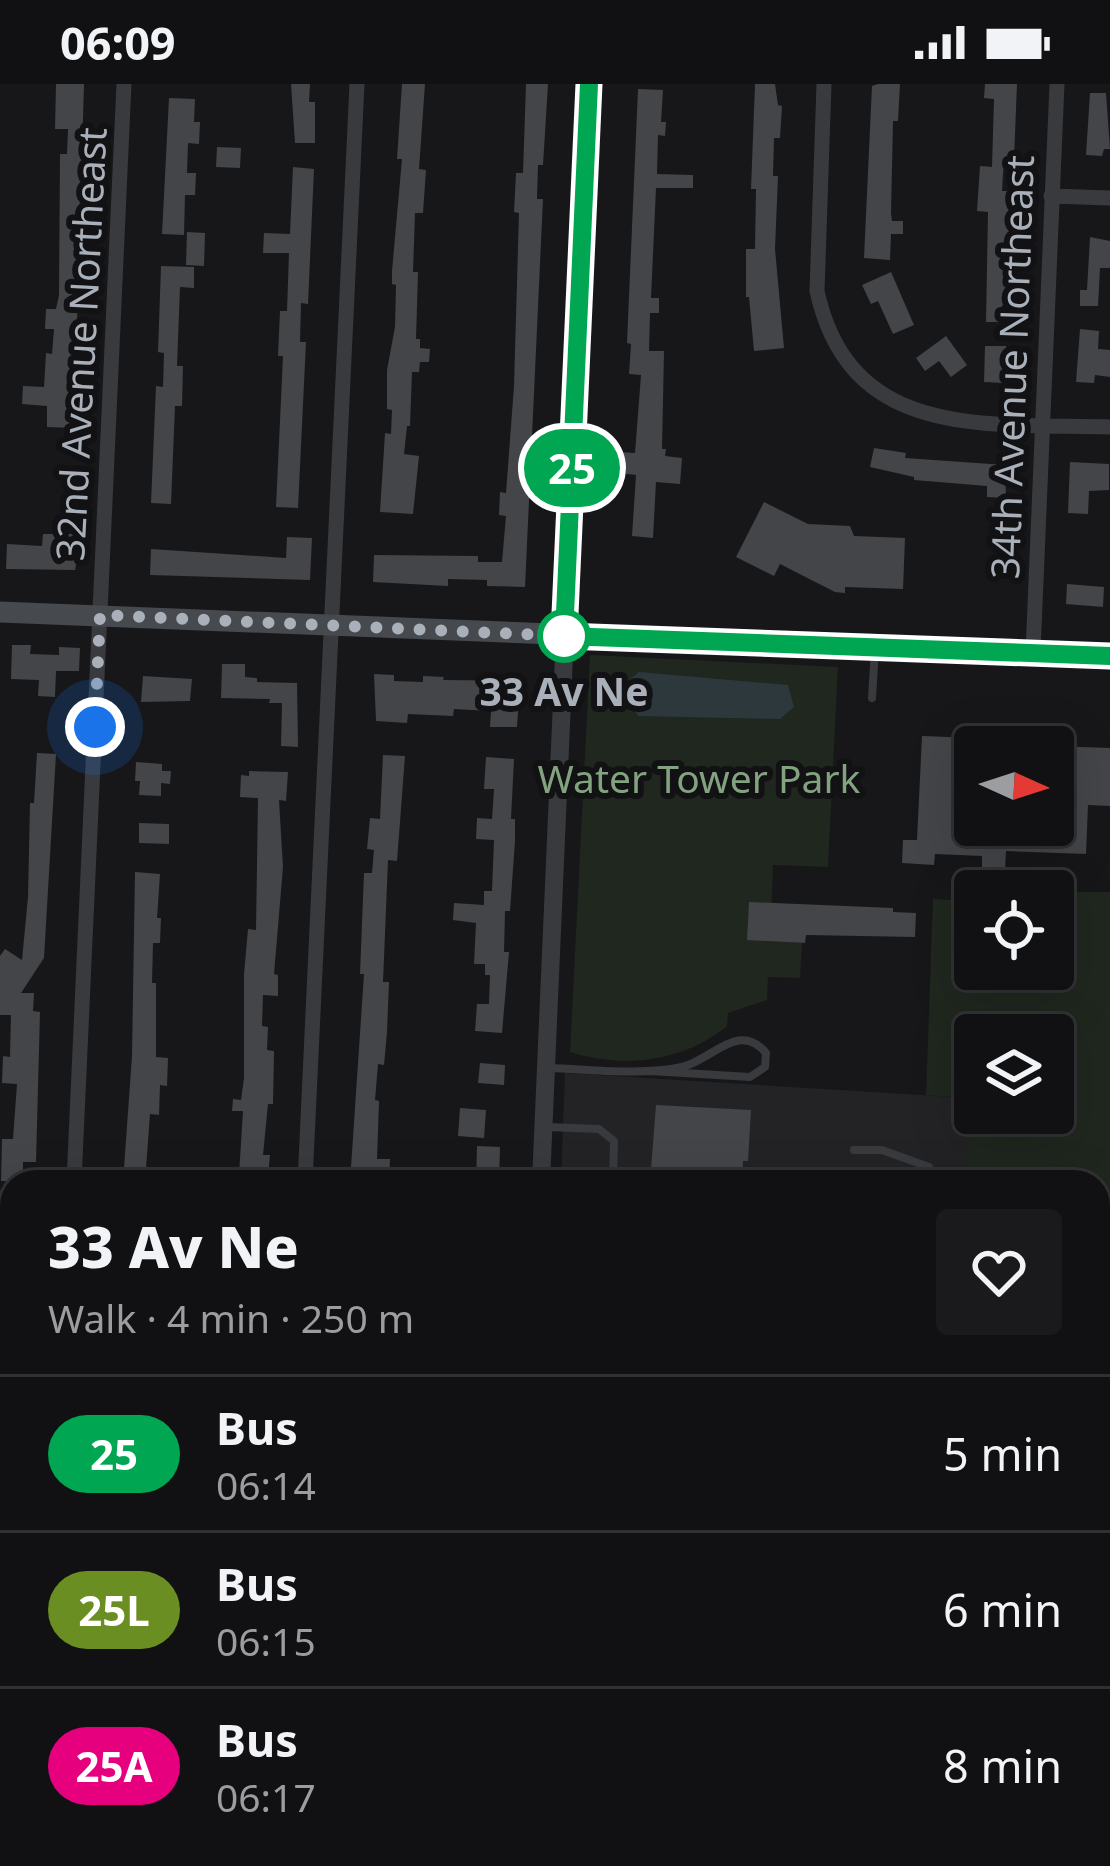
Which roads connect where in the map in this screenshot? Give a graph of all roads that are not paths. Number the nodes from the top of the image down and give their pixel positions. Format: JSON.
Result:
{"nodes":[{"id":1,"x":124,"y":84,"type":"edge"},
{"id":2,"x":357,"y":84,"type":"edge"},
{"id":3,"x":589,"y":84,"type":"edge"},
{"id":4,"x":824,"y":84,"type":"edge"},
{"id":5,"x":1057,"y":84,"type":"edge"},
{"id":6,"x":1051,"y":196,"type":"junction"},
{"id":7,"x":1110,"y":199,"type":"edge"},
{"id":8,"x":1042,"y":425,"type":"junction"},
{"id":9,"x":1110,"y":427,"type":"edge"},
{"id":10,"x":0,"y":612,"type":"edge"},
{"id":11,"x":100,"y":615,"type":"junction"},
{"id":12,"x":332,"y":624,"type":"junction"},
{"id":13,"x":564,"y":636,"type":"junction"},
{"id":14,"x":874,"y":648,"type":"junction"},
{"id":15,"x":1033,"y":652,"type":"junction"},
{"id":16,"x":1110,"y":656,"type":"edge"},
{"id":17,"x":872,"y":698,"type":"dead end"},
{"id":18,"x":546,"y":1068,"type":"junction"},
{"id":19,"x":650,"y":1071,"type":"junction"},
{"id":20,"x":544,"y":1127,"type":"junction"},
{"id":21,"x":854,"y":1150,"type":"dead end"},
{"id":22,"x":75,"y":1170,"type":"edge"},
{"id":23,"x":306,"y":1170,"type":"edge"},
{"id":24,"x":542,"y":1170,"type":"edge"},
{"id":25,"x":613,"y":1170,"type":"edge"},
{"id":26,"x":930,"y":1170,"type":"edge"}],
"edges":[{"from":1,"to":11,"type":"street","name":"32nd Avenue Northeast"},
{"from":2,"to":12,"type":"street"},
{"from":3,"to":13,"type":"street"},
{"from":4,"to":8,"type":"street"},
{"from":5,"to":6,"type":"street","name":"34th Avenue Northeast"},
{"from":6,"to":7,"type":"street"},
{"from":6,"to":8,"type":"street","name":"34th Avenue Northeast"},
{"from":8,"to":9,"type":"street"},
{"from":8,"to":15,"type":"street","name":"34th Avenue Northeast"},
{"from":10,"to":11,"type":"main road"},
{"from":11,"to":12,"type":"main road"},
{"from":11,"to":22,"type":"street","name":"32nd Avenue Northeast"},
{"from":12,"to":13,"type":"main road"},
{"from":12,"to":23,"type":"street"},
{"from":13,"to":14,"type":"main road"},
{"from":13,"to":18,"type":"street"},
{"from":14,"to":15,"type":"main road"},
{"from":14,"to":17,"type":"lane"},
{"from":15,"to":16,"type":"main road"},
{"from":18,"to":19,"type":"lane"},
{"from":18,"to":20,"type":"street"},
{"from":19,"to":19,"type":"lane"},
{"from":20,"to":24,"type":"street"},
{"from":20,"to":25,"type":"lane"},
{"from":21,"to":26,"type":"lane"}]}
